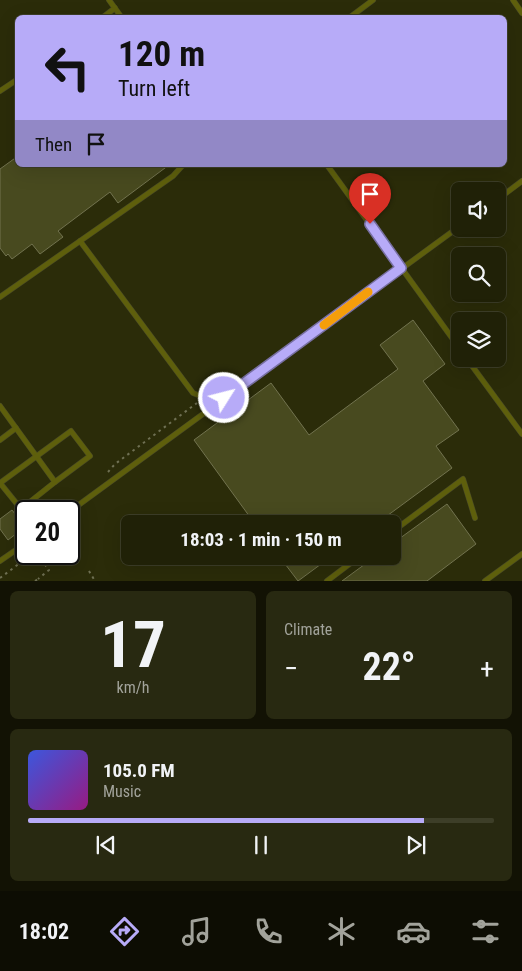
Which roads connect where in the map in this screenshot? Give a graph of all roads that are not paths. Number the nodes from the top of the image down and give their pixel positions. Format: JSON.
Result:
{"nodes":[{"id":1,"x":109,"y":0,"type":"edge"},
{"id":2,"x":373,"y":0,"type":"edge"},
{"id":3,"x":513,"y":0,"type":"edge"},
{"id":4,"x":115,"y":8,"type":"junction"},
{"id":5,"x":522,"y":13,"type":"edge"},
{"id":6,"x":106,"y":15,"type":"edge"},
{"id":7,"x":120,"y":15,"type":"edge"},
{"id":8,"x":353,"y":15,"type":"edge"},
{"id":9,"x":15,"y":81,"type":"edge"},
{"id":10,"x":0,"y":91,"type":"edge"},
{"id":11,"x":181,"y":167,"type":"edge"},
{"id":12,"x":328,"y":167,"type":"edge"},
{"id":13,"x":522,"y":181,"type":"edge"},
{"id":14,"x":506,"y":193,"type":"edge"},
{"id":15,"x":451,"y":232,"type":"edge"},
{"id":16,"x":80,"y":241,"type":"junction"},
{"id":17,"x":401,"y":268,"type":"junction"},
{"id":18,"x":0,"y":297,"type":"edge"},
{"id":19,"x":451,"y":336,"type":"edge"},
{"id":20,"x":474,"y":367,"type":"edge"},
{"id":21,"x":224,"y":398,"type":"junction"},
{"id":22,"x":0,"y":406,"type":"edge"},
{"id":23,"x":16,"y":428,"type":"junction"},
{"id":24,"x":522,"y":434,"type":"edge"},
{"id":25,"x":0,"y":440,"type":"edge"},
{"id":26,"x":37,"y":457,"type":"junction"},
{"id":27,"x":55,"y":482,"type":"junction"},
{"id":28,"x":0,"y":483,"type":"edge"},
{"id":29,"x":80,"y":504,"type":"edge"},
{"id":30,"x":475,"y":518,"type":"dead end"},
{"id":31,"x":401,"y":525,"type":"edge"},
{"id":32,"x":15,"y":551,"type":"edge"},
{"id":33,"x":522,"y":554,"type":"edge"},
{"id":34,"x":0,"y":560,"type":"edge"},
{"id":35,"x":348,"y":565,"type":"edge"},
{"id":36,"x":327,"y":581,"type":"edge"},
{"id":37,"x":485,"y":581,"type":"edge"}],
"edges":[{"from":1,"to":4,"type":"lane"},
{"from":2,"to":8,"type":"lane"},
{"from":3,"to":5,"type":"lane"},
{"from":4,"to":6,"type":"lane"},
{"from":4,"to":7,"type":"lane"},
{"from":9,"to":10,"type":"lane"},
{"from":11,"to":16,"type":"lane"},
{"from":12,"to":17,"type":"lane"},
{"from":13,"to":14,"type":"lane"},
{"from":15,"to":17,"type":"lane"},
{"from":16,"to":18,"type":"lane"},
{"from":16,"to":21,"type":"lane"},
{"from":17,"to":19,"type":"lane"},
{"from":17,"to":21,"type":"lane"},
{"from":20,"to":24,"type":"lane"},
{"from":21,"to":29,"type":"lane"},
{"from":22,"to":23,"type":"lane"},
{"from":23,"to":25,"type":"lane"},
{"from":23,"to":26,"type":"lane"},
{"from":26,"to":27,"type":"lane"},
{"from":26,"to":27,"type":"lane"},
{"from":26,"to":28,"type":"lane"},
{"from":27,"to":28,"type":"lane"},
{"from":30,"to":31,"type":"lane"},
{"from":32,"to":34,"type":"lane"},
{"from":33,"to":37,"type":"lane"},
{"from":35,"to":36,"type":"lane"}]}
